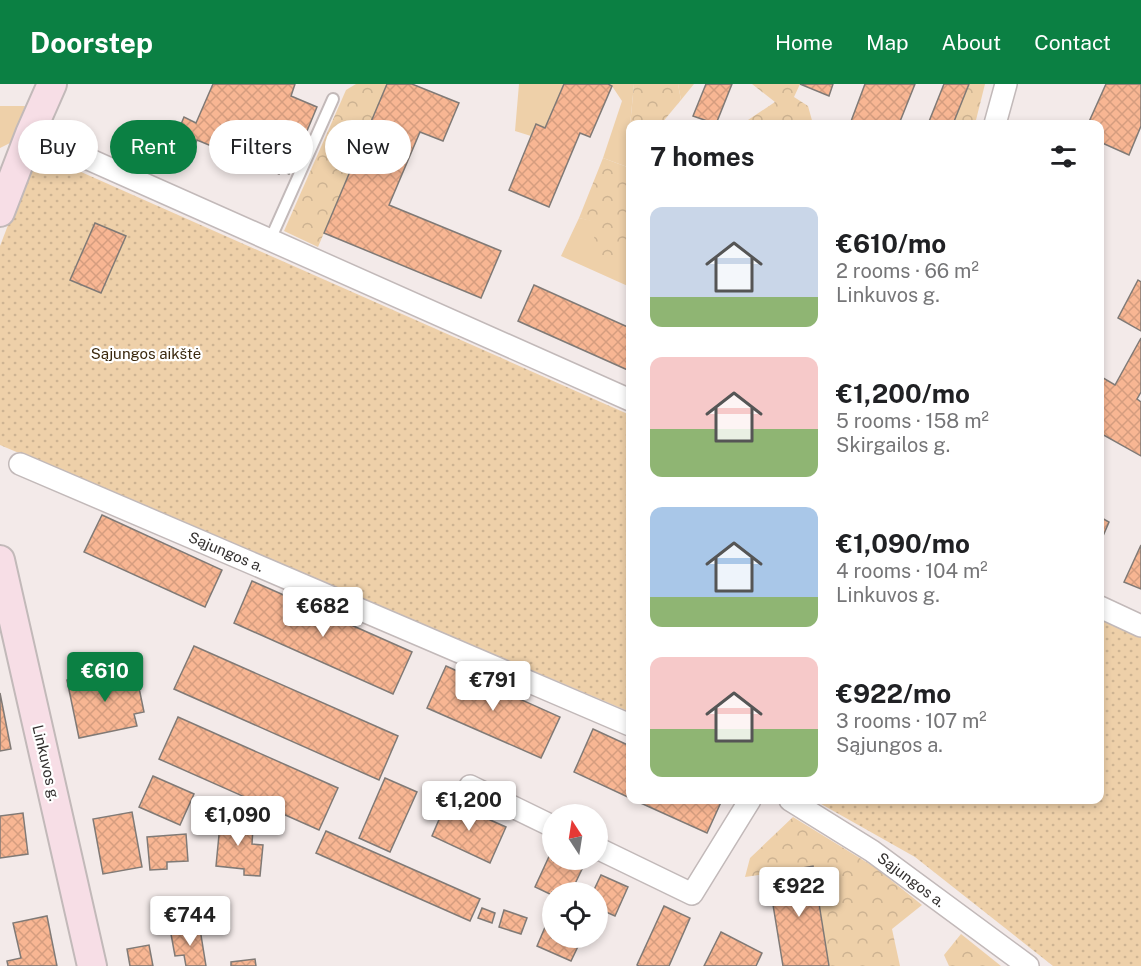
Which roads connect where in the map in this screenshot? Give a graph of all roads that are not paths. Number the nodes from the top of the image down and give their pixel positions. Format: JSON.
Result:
{"nodes":[{"id":1,"x":52,"y":84,"type":"edge"},
{"id":2,"x":1006,"y":84,"type":"edge"},
{"id":3,"x":333,"y":99,"type":"dead end"},
{"id":4,"x":34,"y":120,"type":"edge"},
{"id":5,"x":996,"y":120,"type":"edge"},
{"id":6,"x":18,"y":151,"type":"edge"},
{"id":7,"x":83,"y":174,"type":"edge"},
{"id":8,"x":0,"y":212,"type":"edge"},
{"id":9,"x":270,"y":240,"type":"junction"},
{"id":10,"x":626,"y":397,"type":"edge"},
{"id":11,"x":20,"y":464,"type":"dead end"},
{"id":12,"x":0,"y":560,"type":"edge"},
{"id":13,"x":1104,"y":610,"type":"edge"},
{"id":14,"x":1141,"y":626,"type":"edge"},
{"id":15,"x":626,"y":723,"type":"edge"},
{"id":16,"x":470,"y":786,"type":"dead end"},
{"id":17,"x":748,"y":804,"type":"edge"},
{"id":18,"x":796,"y":804,"type":"edge"},
{"id":19,"x":542,"y":821,"type":"edge"},
{"id":20,"x":608,"y":853,"type":"edge"},
{"id":21,"x":92,"y":966,"type":"edge"},
{"id":22,"x":1028,"y":966,"type":"edge"}],
"edges":[{"from":1,"to":4,"type":"street"},
{"from":2,"to":5,"type":"street"},
{"from":3,"to":9,"type":"lane"},
{"from":6,"to":8,"type":"street"},
{"from":7,"to":9,"type":"street"},
{"from":9,"to":10,"type":"street"},
{"from":11,"to":15,"type":"street","name":"Sąjungos a."},
{"from":12,"to":21,"type":"street","name":"Linkuvos g."},
{"from":13,"to":14,"type":"street"},
{"from":16,"to":19,"type":"street"},
{"from":17,"to":20,"type":"street"},
{"from":18,"to":22,"type":"street","name":"Sąjungos a."}]}
